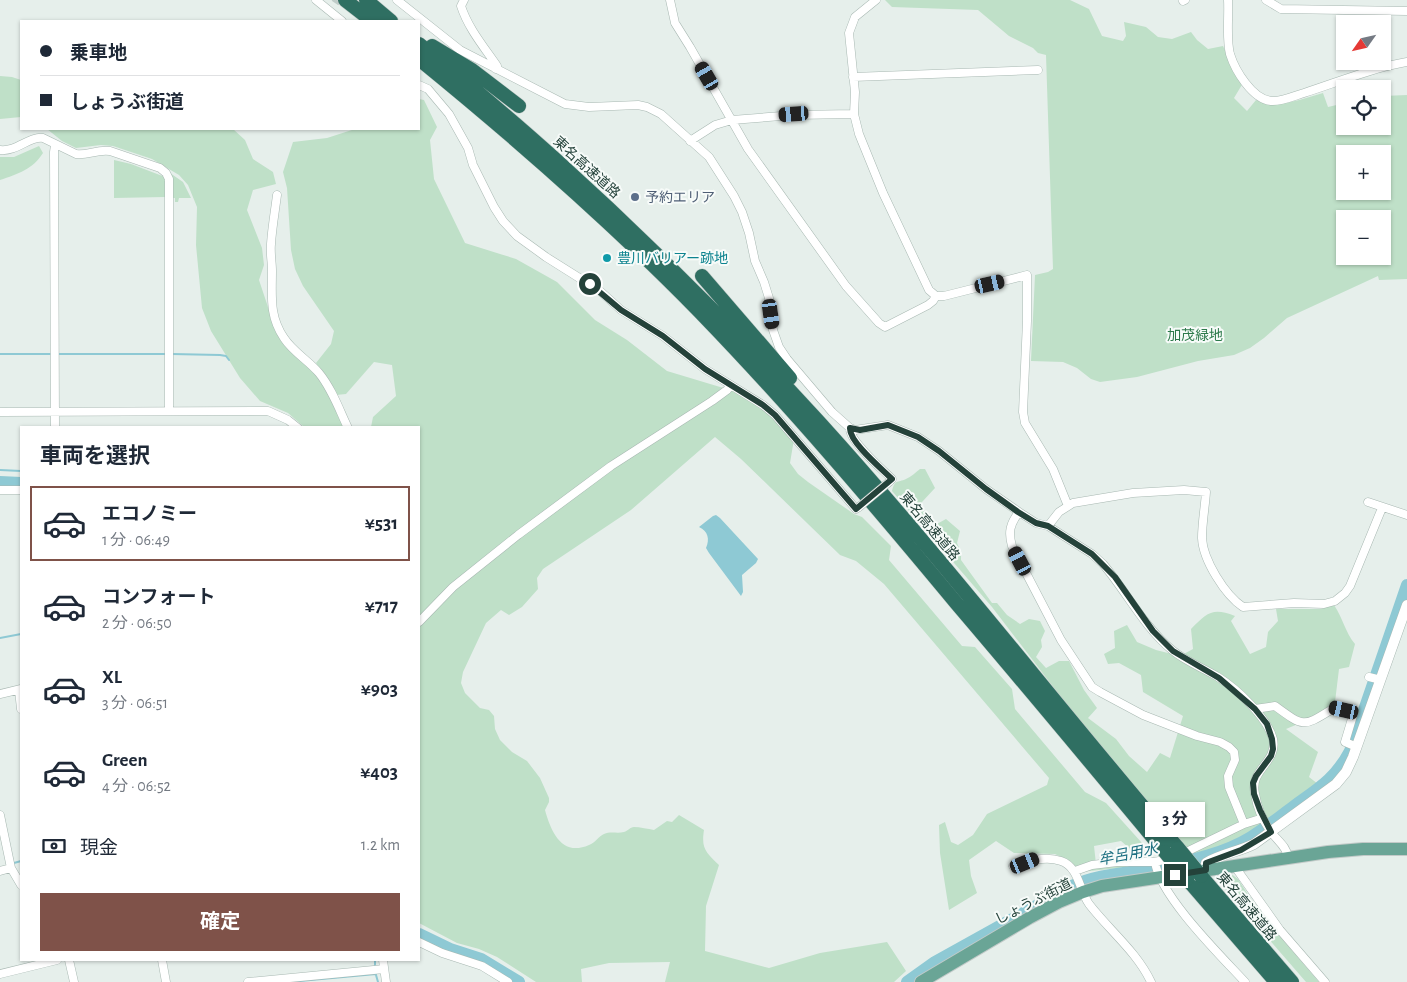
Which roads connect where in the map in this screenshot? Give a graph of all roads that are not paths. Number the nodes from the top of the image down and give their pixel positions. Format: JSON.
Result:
{"nodes":[{"id":1,"x":316,"y":0,"type":"edge"},
{"id":2,"x":366,"y":0,"type":"edge"},
{"id":3,"x":397,"y":0,"type":"edge"},
{"id":4,"x":464,"y":0,"type":"edge"},
{"id":5,"x":670,"y":0,"type":"edge"},
{"id":6,"x":876,"y":0,"type":"edge"},
{"id":7,"x":1228,"y":0,"type":"edge"},
{"id":8,"x":1266,"y":0,"type":"edge"},
{"id":9,"x":340,"y":2,"type":"edge"},
{"id":10,"x":329,"y":10,"type":"junction"},
{"id":11,"x":1407,"y":11,"type":"edge"},
{"id":12,"x":341,"y":20,"type":"edge"},
{"id":13,"x":370,"y":20,"type":"edge"},
{"id":14,"x":390,"y":20,"type":"edge"},
{"id":15,"x":420,"y":38,"type":"edge"},
{"id":16,"x":420,"y":45,"type":"edge"},
{"id":17,"x":420,"y":60,"type":"edge"},
{"id":18,"x":1407,"y":62,"type":"edge"},
{"id":19,"x":496,"y":69,"type":"junction"},
{"id":20,"x":1038,"y":70,"type":"dead end"},
{"id":21,"x":853,"y":76,"type":"junction"},
{"id":22,"x":420,"y":85,"type":"edge"},
{"id":23,"x":519,"y":106,"type":"dead end"},
{"id":24,"x":854,"y":114,"type":"junction"},
{"id":25,"x":732,"y":120,"type":"junction"},
{"id":26,"x":690,"y":141,"type":"junction"},
{"id":27,"x":55,"y":145,"type":"junction"},
{"id":28,"x":0,"y":150,"type":"edge"},
{"id":29,"x":277,"y":194,"type":"dead end"},
{"id":30,"x":702,"y":276,"type":"dead end"},
{"id":31,"x":936,"y":296,"type":"junction"},
{"id":32,"x":731,"y":385,"type":"junction"},
{"id":33,"x":55,"y":411,"type":"junction"},
{"id":34,"x":169,"y":411,"type":"junction"},
{"id":35,"x":0,"y":412,"type":"edge"},
{"id":36,"x":55,"y":426,"type":"edge"},
{"id":37,"x":296,"y":426,"type":"edge"},
{"id":38,"x":347,"y":426,"type":"edge"},
{"id":39,"x":850,"y":428,"type":"junction"},
{"id":40,"x":837,"y":443,"type":"junction"},
{"id":41,"x":0,"y":490,"type":"edge"},
{"id":42,"x":20,"y":490,"type":"edge"},
{"id":43,"x":1368,"y":502,"type":"dead end"},
{"id":44,"x":1068,"y":506,"type":"junction"},
{"id":45,"x":1382,"y":508,"type":"junction"},
{"id":46,"x":1018,"y":512,"type":"junction"},
{"id":47,"x":1407,"y":515,"type":"edge"},
{"id":48,"x":1048,"y":526,"type":"junction"},
{"id":49,"x":1407,"y":605,"type":"edge"},
{"id":50,"x":420,"y":621,"type":"edge"},
{"id":51,"x":20,"y":690,"type":"edge"},
{"id":52,"x":0,"y":694,"type":"edge"},
{"id":53,"x":1255,"y":709,"type":"junction"},
{"id":54,"x":1352,"y":745,"type":"junction"},
{"id":55,"x":0,"y":815,"type":"edge"},
{"id":56,"x":1263,"y":818,"type":"junction"},
{"id":57,"x":1244,"y":824,"type":"junction"},
{"id":58,"x":1270,"y":831,"type":"junction"},
{"id":59,"x":1407,"y":849,"type":"edge"},
{"id":60,"x":1288,"y":857,"type":"junction"},
{"id":61,"x":1162,"y":863,"type":"junction"},
{"id":62,"x":1235,"y":865,"type":"junction"},
{"id":63,"x":1013,"y":866,"type":"dead end"},
{"id":64,"x":11,"y":868,"type":"junction"},
{"id":65,"x":0,"y":871,"type":"edge"},
{"id":66,"x":1075,"y":873,"type":"junction"},
{"id":67,"x":1204,"y":873,"type":"junction"},
{"id":68,"x":20,"y":883,"type":"edge"},
{"id":69,"x":1081,"y":890,"type":"junction"},
{"id":70,"x":420,"y":942,"type":"edge"},
{"id":71,"x":53,"y":961,"type":"edge"},
{"id":72,"x":70,"y":961,"type":"edge"},
{"id":73,"x":162,"y":961,"type":"edge"},
{"id":74,"x":383,"y":961,"type":"edge"},
{"id":75,"x":384,"y":969,"type":"junction"},
{"id":76,"x":0,"y":974,"type":"edge"},
{"id":77,"x":74,"y":982,"type":"edge"},
{"id":78,"x":166,"y":982,"type":"edge"},
{"id":79,"x":248,"y":982,"type":"edge"},
{"id":80,"x":386,"y":982,"type":"edge"},
{"id":81,"x":508,"y":982,"type":"edge"},
{"id":82,"x":921,"y":982,"type":"edge"},
{"id":83,"x":1151,"y":982,"type":"edge"},
{"id":84,"x":1245,"y":982,"type":"edge"},
{"id":85,"x":1276,"y":982,"type":"edge"},
{"id":86,"x":1292,"y":982,"type":"edge"},
{"id":87,"x":1325,"y":982,"type":"edge"}],
"edges":[{"from":1,"to":10,"type":"street"},
{"from":2,"to":14,"type":"highway"},
{"from":3,"to":19,"type":"street"},
{"from":4,"to":19,"type":"street"},
{"from":5,"to":25,"type":"street"},
{"from":6,"to":21,"type":"street"},
{"from":7,"to":18,"type":"street"},
{"from":8,"to":11,"type":"street"},
{"from":9,"to":10,"type":"street"},
{"from":9,"to":13,"type":"highway"},
{"from":10,"to":12,"type":"street"},
{"from":15,"to":23,"type":"highway"},
{"from":16,"to":40,"type":"highway","name":"東名高速道路"},
{"from":17,"to":61,"type":"highway","name":"東名高速道路"},
{"from":19,"to":26,"type":"street"},
{"from":20,"to":21,"type":"street"},
{"from":21,"to":24,"type":"street"},
{"from":22,"to":32,"type":"street"},
{"from":24,"to":25,"type":"street"},
{"from":24,"to":31,"type":"street"},
{"from":25,"to":26,"type":"street"},
{"from":25,"to":31,"type":"street"},
{"from":26,"to":39,"type":"street"},
{"from":27,"to":28,"type":"street"},
{"from":27,"to":33,"type":"street"},
{"from":27,"to":34,"type":"street"},
{"from":29,"to":38,"type":"street"},
{"from":30,"to":40,"type":"highway"},
{"from":31,"to":44,"type":"street"},
{"from":32,"to":39,"type":"street","bridge":true},
{"from":32,"to":50,"type":"street"},
{"from":33,"to":34,"type":"street"},
{"from":33,"to":35,"type":"street"},
{"from":33,"to":36,"type":"street"},
{"from":34,"to":37,"type":"street"},
{"from":39,"to":46,"type":"street"},
{"from":40,"to":61,"type":"highway","name":"東名高速道路"},
{"from":41,"to":42,"type":"street"},
{"from":43,"to":45,"type":"street"},
{"from":44,"to":45,"type":"street"},
{"from":44,"to":48,"type":"street"},
{"from":45,"to":47,"type":"street"},
{"from":46,"to":48,"type":"street"},
{"from":46,"to":57,"type":"street"},
{"from":48,"to":53,"type":"street"},
{"from":49,"to":54,"type":"street"},
{"from":51,"to":52,"type":"street"},
{"from":53,"to":54,"type":"street"},
{"from":53,"to":56,"type":"street"},
{"from":54,"to":58,"type":"street"},
{"from":55,"to":64,"type":"street"},
{"from":56,"to":57,"type":"street"},
{"from":56,"to":58,"type":"street"},
{"from":57,"to":61,"type":"street"},
{"from":58,"to":60,"type":"street"},
{"from":58,"to":67,"type":"street"},
{"from":59,"to":60,"type":"main road","name":"しょうぶ街道"},
{"from":60,"to":62,"type":"main road","name":"しょうぶ街道"},
{"from":61,"to":66,"type":"street"},
{"from":61,"to":67,"type":"highway","name":"東名高速道路","bridge":true},
{"from":61,"to":67,"type":"main road","name":"しょうぶ街道"},
{"from":61,"to":69,"type":"main road","name":"しょうぶ街道"},
{"from":61,"to":84,"type":"street"},
{"from":61,"to":85,"type":"highway","name":"東名高速道路","bridge":true},
{"from":62,"to":67,"type":"main road","name":"しょうぶ街道"},
{"from":62,"to":87,"type":"street"},
{"from":63,"to":66,"type":"street"},
{"from":64,"to":65,"type":"street"},
{"from":64,"to":68,"type":"street"},
{"from":66,"to":69,"type":"street"},
{"from":67,"to":86,"type":"highway","name":"東名高速道路"},
{"from":69,"to":82,"type":"main road","name":"しょうぶ街道"},
{"from":69,"to":83,"type":"street"},
{"from":70,"to":81,"type":"street"},
{"from":71,"to":76,"type":"street"},
{"from":72,"to":77,"type":"street"},
{"from":73,"to":78,"type":"street"},
{"from":74,"to":75,"type":"street"},
{"from":75,"to":79,"type":"street"},
{"from":75,"to":80,"type":"street"}]}
